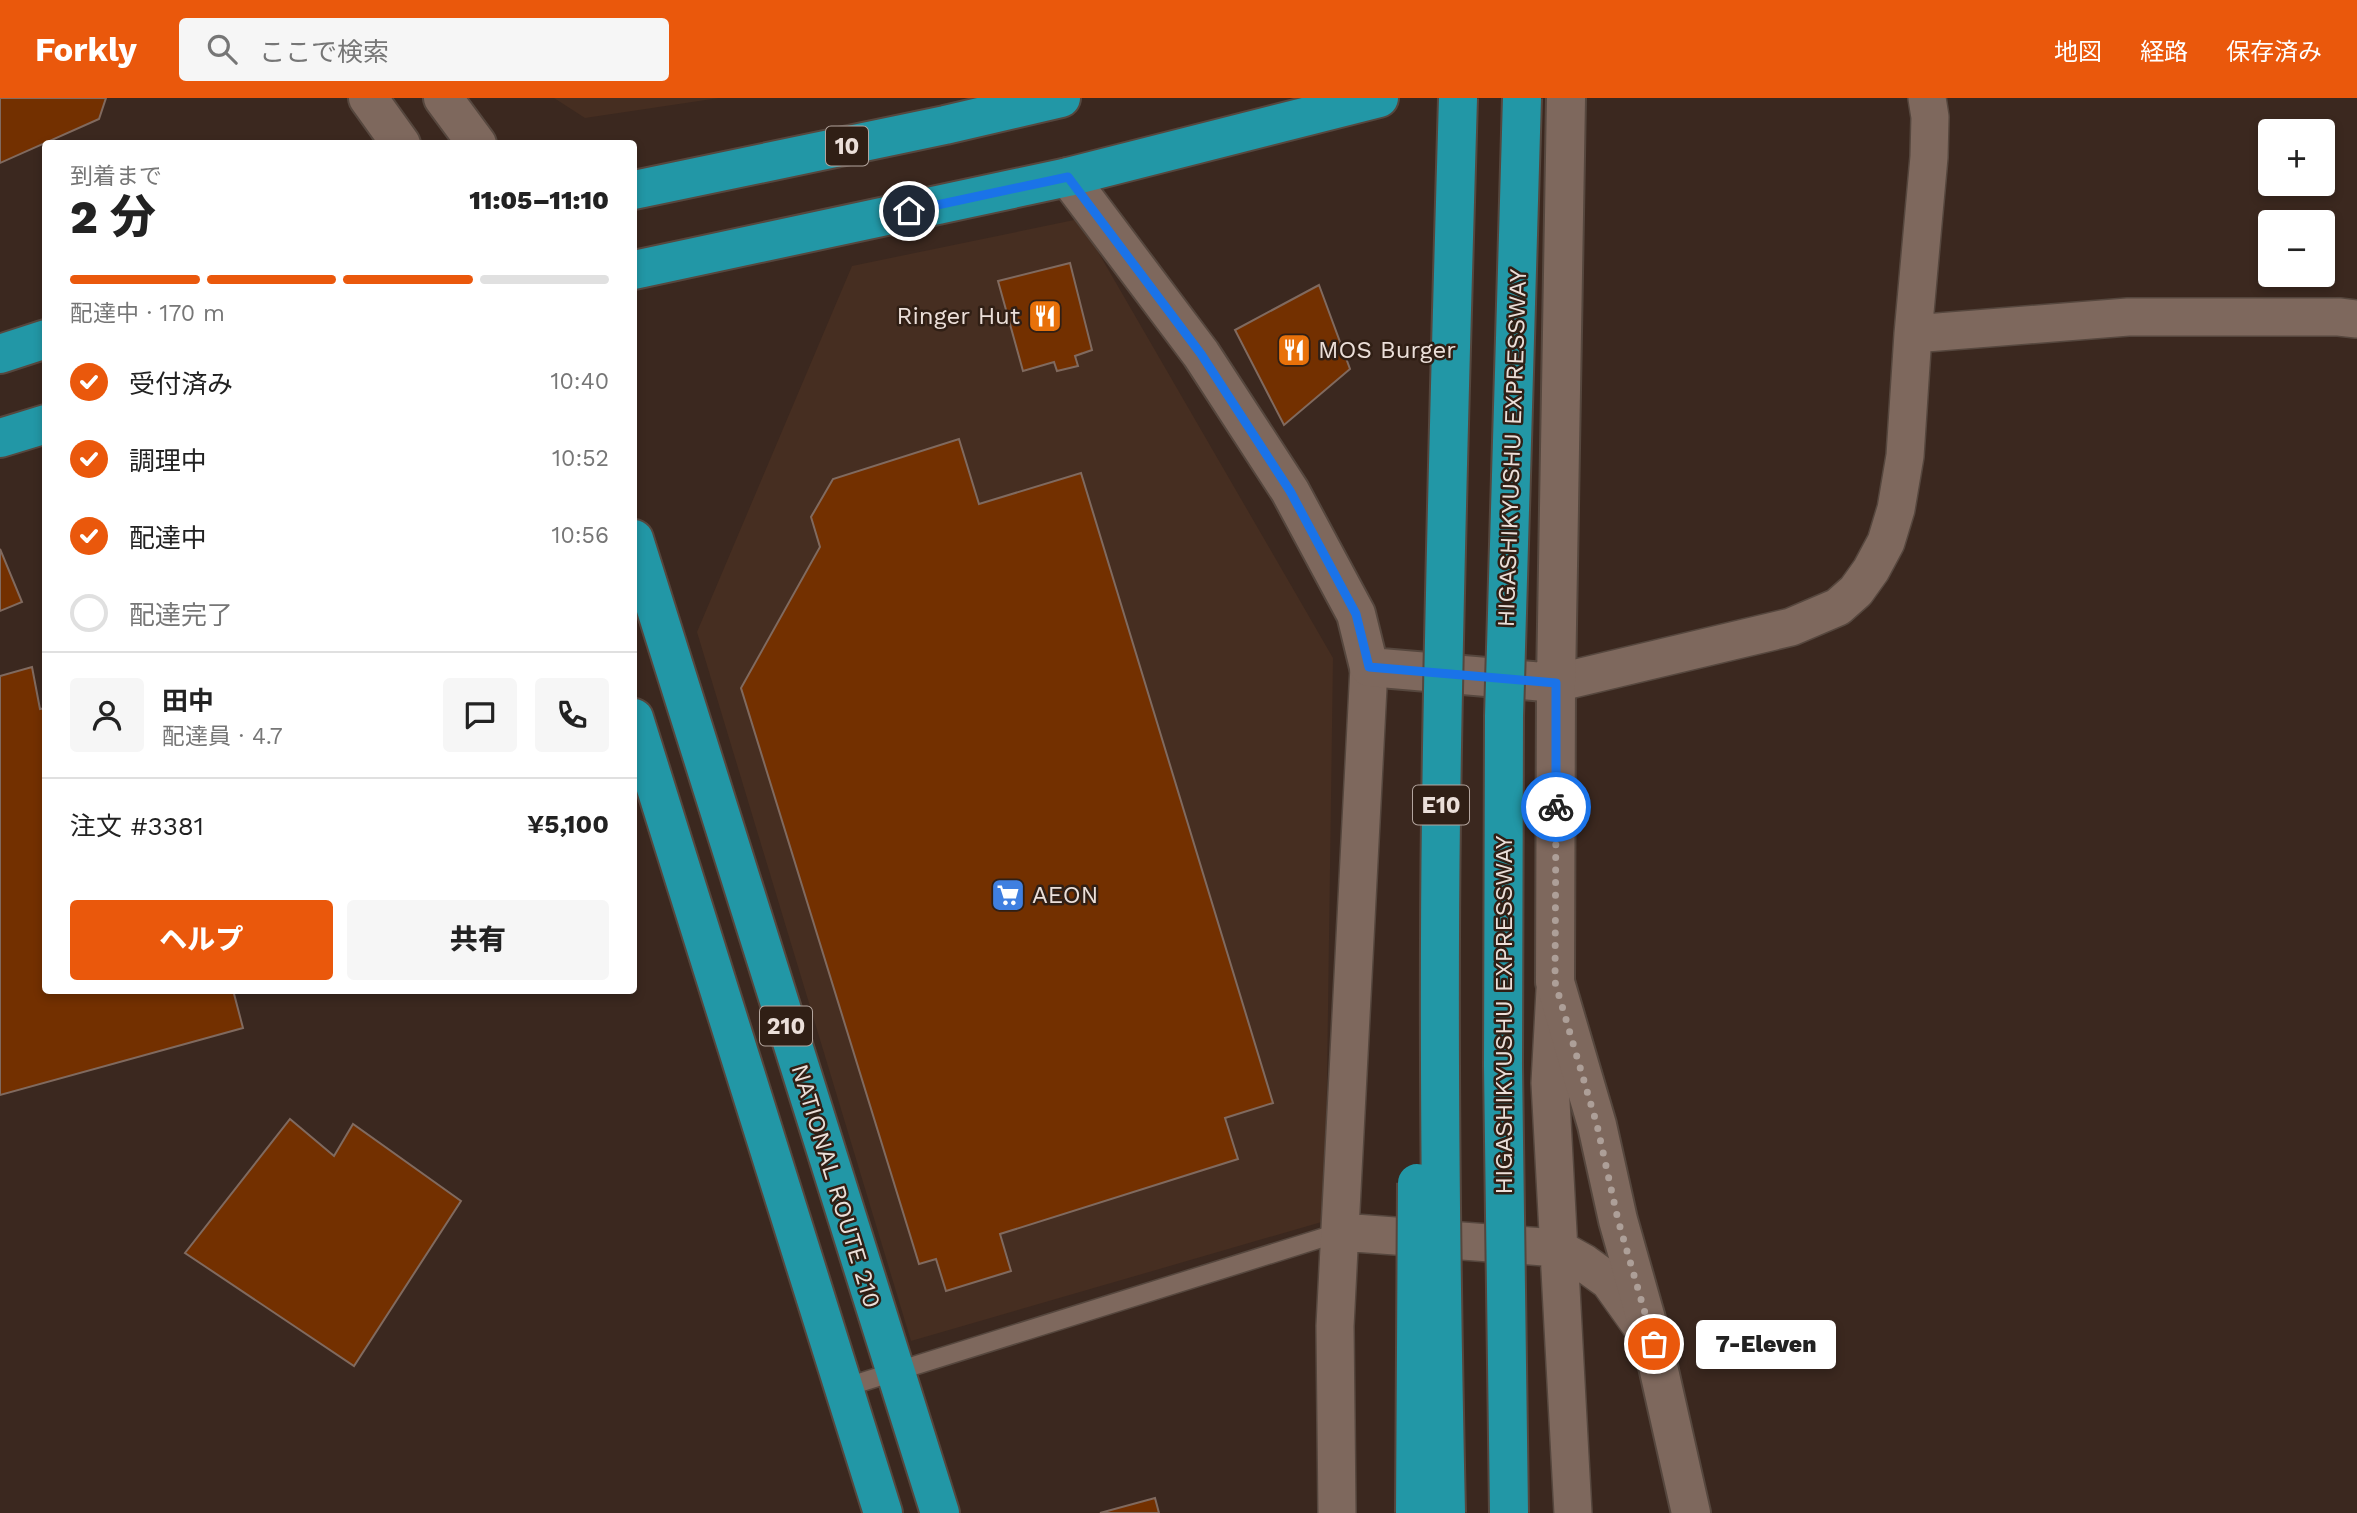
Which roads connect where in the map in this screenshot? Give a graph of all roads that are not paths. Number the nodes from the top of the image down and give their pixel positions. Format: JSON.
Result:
{"nodes":[{"id":1,"x":368,"y":98,"type":"edge"},
{"id":2,"x":443,"y":98,"type":"edge"},
{"id":3,"x":1061,"y":98,"type":"edge"},
{"id":4,"x":1379,"y":98,"type":"edge"},
{"id":5,"x":1458,"y":98,"type":"edge"},
{"id":6,"x":1522,"y":98,"type":"edge"},
{"id":7,"x":1566,"y":98,"type":"edge"},
{"id":8,"x":1927,"y":98,"type":"edge"},
{"id":9,"x":946,"y":112,"type":"edge"},
{"id":10,"x":398,"y":140,"type":"edge"},
{"id":11,"x":474,"y":140,"type":"edge"},
{"id":12,"x":1068,"y":177,"type":"junction"},
{"id":13,"x":637,"y":189,"type":"edge"},
{"id":14,"x":637,"y":269,"type":"edge"},
{"id":15,"x":2357,"y":319,"type":"edge"},
{"id":16,"x":1913,"y":334,"type":"junction"},
{"id":17,"x":42,"y":340,"type":"edge"},
{"id":18,"x":0,"y":354,"type":"edge"},
{"id":19,"x":42,"y":425,"type":"edge"},
{"id":20,"x":0,"y":438,"type":"edge"},
{"id":21,"x":637,"y":549,"type":"edge"},
{"id":22,"x":1369,"y":667,"type":"junction"},
{"id":23,"x":1556,"y":683,"type":"junction"},
{"id":24,"x":637,"y":728,"type":"edge"},
{"id":25,"x":1441,"y":817,"type":"junction"},
{"id":26,"x":1555,"y":982,"type":"junction"},
{"id":27,"x":1503,"y":1066,"type":"junction"},
{"id":28,"x":1341,"y":1232,"type":"junction"},
{"id":29,"x":1558,"y":1248,"type":"junction"},
{"id":30,"x":1654,"y":1344,"type":"junction"},
{"id":31,"x":894,"y":1374,"type":"junction"},
{"id":32,"x":843,"y":1388,"type":"junction"},
{"id":33,"x":883,"y":1513,"type":"edge"},
{"id":34,"x":940,"y":1513,"type":"edge"},
{"id":35,"x":1337,"y":1513,"type":"edge"},
{"id":36,"x":1415,"y":1513,"type":"edge"},
{"id":37,"x":1446,"y":1513,"type":"edge"},
{"id":38,"x":1509,"y":1513,"type":"edge"},
{"id":39,"x":1533,"y":1513,"type":"edge"},
{"id":40,"x":1573,"y":1513,"type":"edge"},
{"id":41,"x":1691,"y":1513,"type":"edge"}],
"edges":[{"from":1,"to":10,"type":"street"},
{"from":2,"to":11,"type":"street"},
{"from":3,"to":9,"type":"highway","number":"10"},
{"from":4,"to":12,"type":"highway"},
{"from":5,"to":25,"type":"highway","number":"E10","bridge":true},
{"from":6,"to":27,"type":"highway","name":"HIGASHIKYUSHU EXPRESSWAY","number":"E10","bridge":true},
{"from":7,"to":23,"type":"street"},
{"from":8,"to":16,"type":"street"},
{"from":9,"to":13,"type":"highway","number":"10"},
{"from":12,"to":14,"type":"highway"},
{"from":12,"to":22,"type":"street"},
{"from":15,"to":16,"type":"street"},
{"from":16,"to":23,"type":"street"},
{"from":17,"to":18,"type":"highway"},
{"from":19,"to":20,"type":"highway"},
{"from":21,"to":31,"type":"highway","name":"NATIONAL ROUTE 210","number":"210"},
{"from":22,"to":23,"type":"street"},
{"from":22,"to":28,"type":"street"},
{"from":23,"to":26,"type":"street"},
{"from":24,"to":32,"type":"highway","number":"210"},
{"from":25,"to":36,"type":"highway","bridge":true},
{"from":25,"to":37,"type":"highway","number":"E10","bridge":true},
{"from":26,"to":29,"type":"street"},
{"from":26,"to":30,"type":"street"},
{"from":27,"to":38,"type":"highway","name":"HIGASHIKYUSHU EXPRESSWAY","number":"E10","bridge":true},
{"from":27,"to":39,"type":"highway","bridge":true},
{"from":28,"to":29,"type":"street"},
{"from":28,"to":31,"type":"lane"},
{"from":28,"to":35,"type":"street"},
{"from":29,"to":30,"type":"street"},
{"from":29,"to":40,"type":"street"},
{"from":30,"to":41,"type":"street"},
{"from":31,"to":32,"type":"lane"},
{"from":31,"to":34,"type":"highway","name":"NATIONAL ROUTE 210","number":"210"},
{"from":32,"to":33,"type":"highway","number":"210"}]}
